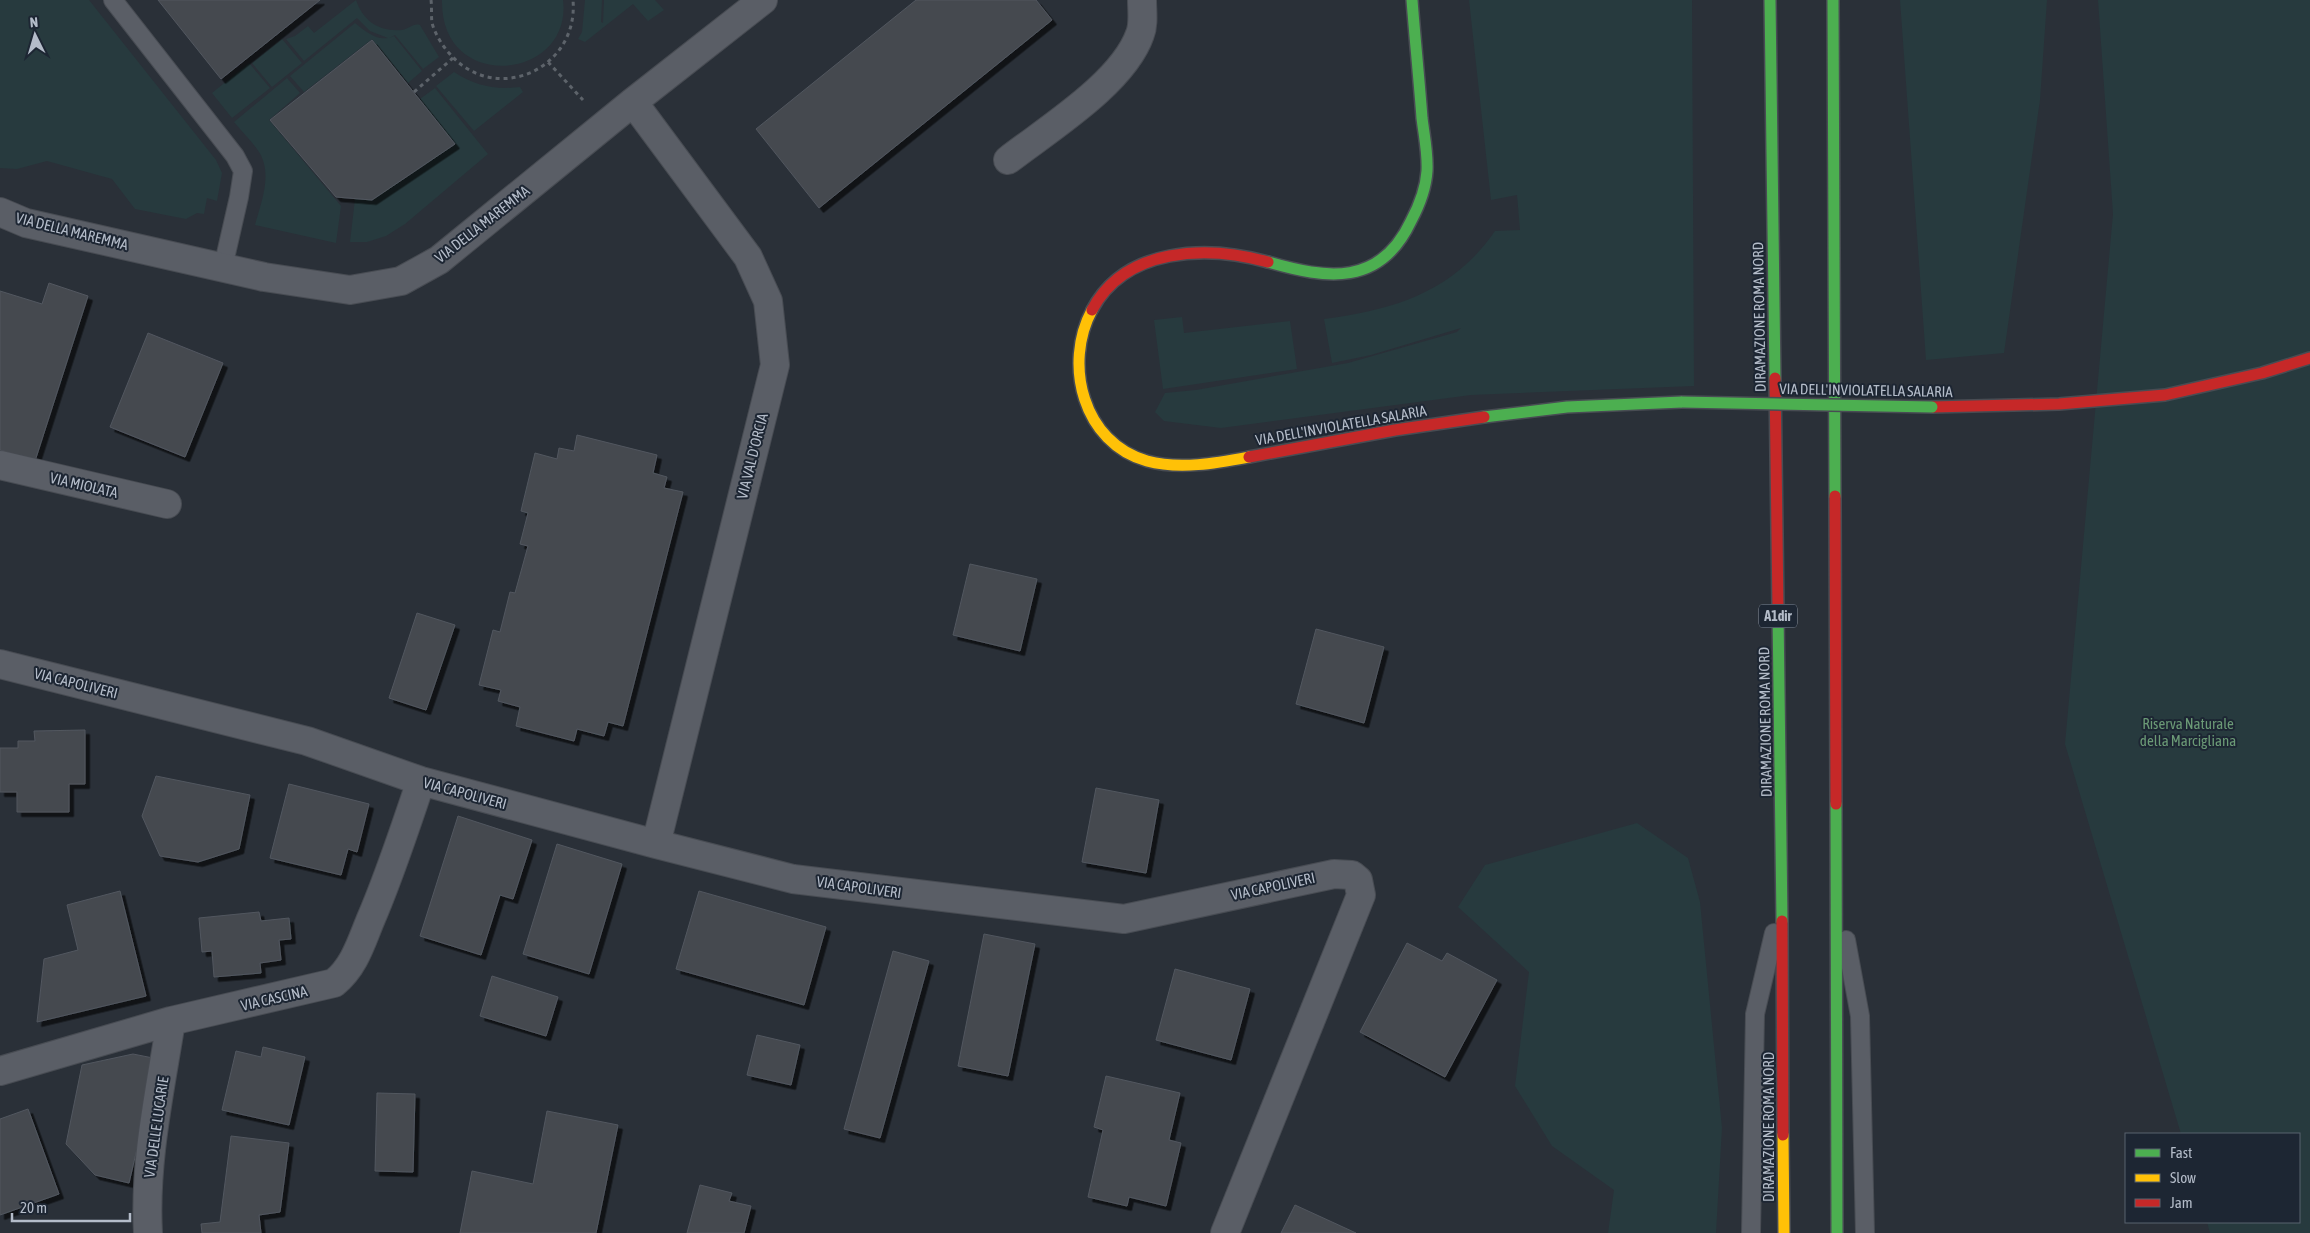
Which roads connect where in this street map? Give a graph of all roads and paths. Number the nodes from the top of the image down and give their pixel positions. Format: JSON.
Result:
{"nodes":[{"id":1,"x":113,"y":0,"type":"edge"},
{"id":2,"x":431,"y":0,"type":"edge"},
{"id":3,"x":573,"y":0,"type":"edge"},
{"id":4,"x":1142,"y":0,"type":"edge"},
{"id":5,"x":1412,"y":0,"type":"edge"},
{"id":6,"x":1770,"y":0,"type":"edge"},
{"id":7,"x":1834,"y":0,"type":"edge"},
{"id":8,"x":761,"y":1,"type":"edge"},
{"id":9,"x":453,"y":58,"type":"junction"},
{"id":10,"x":548,"y":62,"type":"junction"},
{"id":11,"x":414,"y":92,"type":"dead end"},
{"id":12,"x":633,"y":102,"type":"junction"},
{"id":13,"x":585,"y":103,"type":"dead end"},
{"id":14,"x":1008,"y":160,"type":"dead end"},
{"id":15,"x":0,"y":212,"type":"edge"},
{"id":16,"x":223,"y":267,"type":"junction"},
{"id":17,"x":2310,"y":358,"type":"edge"},
{"id":18,"x":0,"y":465,"type":"edge"},
{"id":19,"x":167,"y":504,"type":"dead end"},
{"id":20,"x":0,"y":664,"type":"edge"},
{"id":21,"x":421,"y":781,"type":"junction"},
{"id":22,"x":656,"y":844,"type":"junction"},
{"id":23,"x":1836,"y":889,"type":"junction"},
{"id":24,"x":1782,"y":896,"type":"junction"},
{"id":25,"x":171,"y":1021,"type":"junction"},
{"id":26,"x":0,"y":1071,"type":"edge"},
{"id":27,"x":148,"y":1233,"type":"edge"},
{"id":28,"x":1225,"y":1233,"type":"edge"},
{"id":29,"x":1751,"y":1233,"type":"edge"},
{"id":30,"x":1784,"y":1233,"type":"edge"},
{"id":31,"x":1837,"y":1233,"type":"edge"},
{"id":32,"x":1865,"y":1233,"type":"edge"}],
"edges":[{"from":1,"to":16,"type":"lane"},
{"from":2,"to":9,"type":"path"},
{"from":3,"to":10,"type":"path"},
{"from":4,"to":14,"type":"street"},
{"from":5,"to":17,"type":"main road","name":"VIA DELL'INVIOLATELLA SALARIA","bridge":true},
{"from":6,"to":24,"type":"main road","name":"DIRAMAZIONE ROMA NORD","number":"A1dir"},
{"from":7,"to":23,"type":"main road"},
{"from":8,"to":12,"type":"street","name":"VIA DELLA MAREMMA"},
{"from":9,"to":10,"type":"path"},
{"from":9,"to":11,"type":"path"},
{"from":10,"to":13,"type":"path"},
{"from":12,"to":16,"type":"street","name":"VIA DELLA MAREMMA"},
{"from":12,"to":22,"type":"street","name":"VIA VAL D'ORCIA"},
{"from":15,"to":16,"type":"street","name":"VIA DELLA MAREMMA"},
{"from":18,"to":19,"type":"street","name":"VIA MIOLATA"},
{"from":20,"to":21,"type":"street","name":"VIA CAPOLIVERI"},
{"from":21,"to":22,"type":"street","name":"VIA CAPOLIVERI"},
{"from":21,"to":25,"type":"street","name":"VIA CASCINA"},
{"from":22,"to":28,"type":"street","name":"VIA CAPOLIVERI"},
{"from":23,"to":31,"type":"main road"},
{"from":23,"to":32,"type":"lane"},
{"from":24,"to":29,"type":"lane"},
{"from":24,"to":30,"type":"main road","name":"DIRAMAZIONE ROMA NORD","number":"A1dir"},
{"from":25,"to":26,"type":"street","name":"VIA CASCINA"},
{"from":25,"to":27,"type":"street","name":"VIA DELLE LUCARIE"}]}
